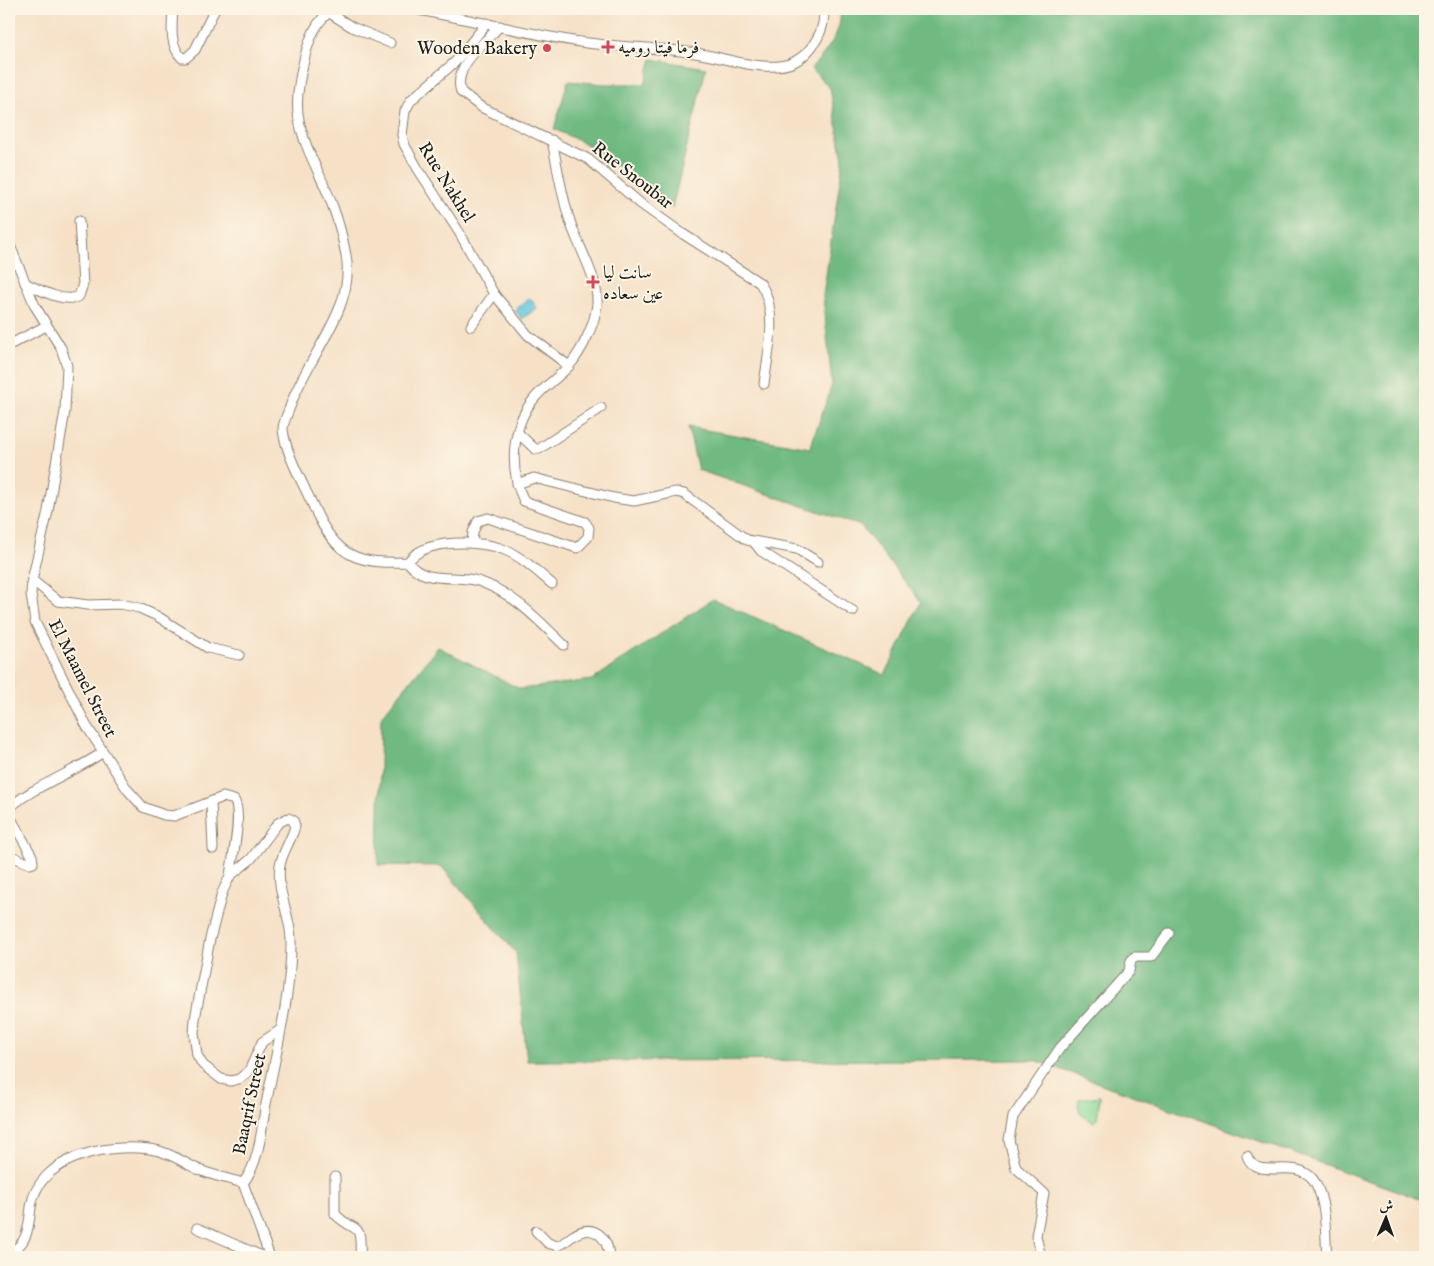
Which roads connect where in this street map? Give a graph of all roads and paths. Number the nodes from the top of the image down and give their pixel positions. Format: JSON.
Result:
{"nodes":[{"id":1,"x":173,"y":9,"type":"edge"},
{"id":2,"x":216,"y":9,"type":"edge"},
{"id":3,"x":413,"y":9,"type":"edge"},
{"id":4,"x":823,"y":9,"type":"edge"},
{"id":5,"x":330,"y":10,"type":"edge"},
{"id":6,"x":487,"y":23,"type":"junction"},
{"id":7,"x":500,"y":26,"type":"junction"},
{"id":8,"x":390,"y":44,"type":"dead end"},
{"id":9,"x":552,"y":140,"type":"junction"},
{"id":10,"x":78,"y":221,"type":"dead end"},
{"id":11,"x":9,"y":243,"type":"edge"},
{"id":12,"x":25,"y":283,"type":"junction"},
{"id":13,"x":494,"y":294,"type":"junction"},
{"id":14,"x":46,"y":326,"type":"junction"},
{"id":15,"x":471,"y":326,"type":"dead end"},
{"id":16,"x":9,"y":345,"type":"edge"},
{"id":17,"x":569,"y":366,"type":"junction"},
{"id":18,"x":764,"y":384,"type":"dead end"},
{"id":19,"x":601,"y":408,"type":"dead end"},
{"id":20,"x":518,"y":432,"type":"junction"},
{"id":21,"x":517,"y":484,"type":"junction"},
{"id":22,"x":754,"y":542,"type":"junction"},
{"id":23,"x":472,"y":543,"type":"junction"},
{"id":24,"x":408,"y":562,"type":"junction"},
{"id":25,"x":818,"y":562,"type":"dead end"},
{"id":26,"x":32,"y":580,"type":"junction"},
{"id":27,"x":552,"y":584,"type":"dead end"},
{"id":28,"x":853,"y":611,"type":"dead end"},
{"id":29,"x":564,"y":645,"type":"dead end"},
{"id":30,"x":239,"y":655,"type":"dead end"},
{"id":31,"x":103,"y":752,"type":"junction"},
{"id":32,"x":211,"y":802,"type":"junction"},
{"id":33,"x":9,"y":809,"type":"edge"},
{"id":34,"x":9,"y":816,"type":"edge"},
{"id":35,"x":213,"y":849,"type":"dead end"},
{"id":36,"x":9,"y":855,"type":"edge"},
{"id":37,"x":230,"y":876,"type":"junction"},
{"id":38,"x":1169,"y":933,"type":"dead end"},
{"id":39,"x":280,"y":1030,"type":"junction"},
{"id":40,"x":1247,"y":1156,"type":"dead end"},
{"id":41,"x":335,"y":1177,"type":"dead end"},
{"id":42,"x":243,"y":1183,"type":"junction"},
{"id":43,"x":197,"y":1228,"type":"dead end"},
{"id":44,"x":536,"y":1231,"type":"dead end"},
{"id":45,"x":9,"y":1252,"type":"edge"},
{"id":46,"x":264,"y":1257,"type":"edge"},
{"id":47,"x":270,"y":1257,"type":"edge"},
{"id":48,"x":360,"y":1257,"type":"edge"},
{"id":49,"x":609,"y":1257,"type":"edge"},
{"id":50,"x":1041,"y":1257,"type":"edge"},
{"id":51,"x":1327,"y":1257,"type":"edge"}],
"edges":[{"from":1,"to":2,"type":"street"},
{"from":3,"to":6,"type":"street"},
{"from":4,"to":7,"type":"street"},
{"from":5,"to":8,"type":"street"},
{"from":5,"to":24,"type":"street"},
{"from":6,"to":7,"type":"street"},
{"from":6,"to":13,"type":"street","name":"Rue Nakhel"},
{"from":7,"to":9,"type":"street","name":"Rue Snoubar"},
{"from":9,"to":17,"type":"street"},
{"from":9,"to":18,"type":"street","name":"Rue Snoubar"},
{"from":10,"to":12,"type":"street"},
{"from":11,"to":12,"type":"street","name":"El Maamel Street"},
{"from":12,"to":14,"type":"street","name":"El Maamel Street"},
{"from":13,"to":15,"type":"street"},
{"from":13,"to":17,"type":"street","name":"Rue Nakhel"},
{"from":14,"to":16,"type":"street"},
{"from":14,"to":26,"type":"street","name":"El Maamel Street"},
{"from":17,"to":20,"type":"street"},
{"from":19,"to":20,"type":"street"},
{"from":20,"to":21,"type":"street"},
{"from":21,"to":22,"type":"street"},
{"from":21,"to":23,"type":"street"},
{"from":22,"to":25,"type":"street"},
{"from":22,"to":28,"type":"street"},
{"from":23,"to":24,"type":"street"},
{"from":23,"to":27,"type":"street"},
{"from":24,"to":29,"type":"street"},
{"from":26,"to":30,"type":"street"},
{"from":26,"to":31,"type":"street","name":"El Maamel Street"},
{"from":31,"to":32,"type":"street","name":"El Maamel Street"},
{"from":31,"to":33,"type":"street"},
{"from":32,"to":35,"type":"street"},
{"from":32,"to":37,"type":"street","name":"El Maamel Street"},
{"from":34,"to":36,"type":"street"},
{"from":37,"to":39,"type":"street"},
{"from":37,"to":39,"type":"street","name":"Baaqrif Street"},
{"from":38,"to":50,"type":"street"},
{"from":39,"to":42,"type":"street","name":"Baaqrif Street"},
{"from":40,"to":51,"type":"street"},
{"from":41,"to":48,"type":"street"},
{"from":42,"to":45,"type":"street","name":"Baaqrif Street"},
{"from":42,"to":47,"type":"street"},
{"from":43,"to":46,"type":"street"},
{"from":44,"to":49,"type":"street"}]}
